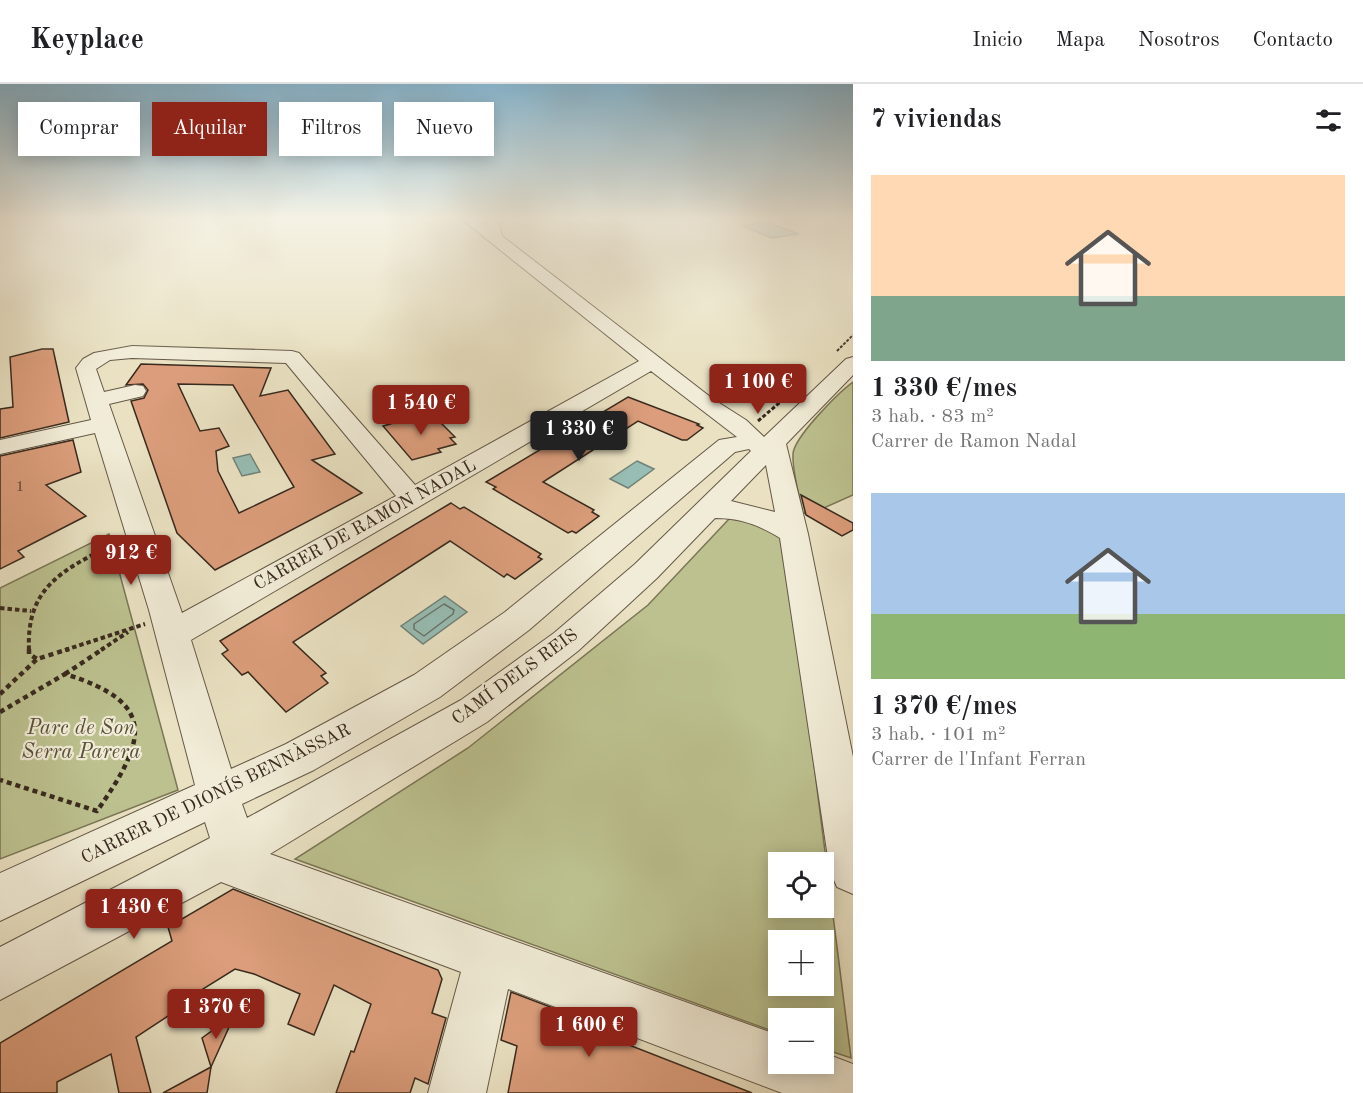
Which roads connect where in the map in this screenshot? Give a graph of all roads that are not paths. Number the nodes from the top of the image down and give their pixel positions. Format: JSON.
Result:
{"nodes":[{"id":1,"x":529,"y":264,"type":"edge"},
{"id":2,"x":845,"y":357,"type":"edge"},
{"id":3,"x":653,"y":362,"type":"junction"},
{"id":4,"x":135,"y":392,"type":"dead end"},
{"id":5,"x":100,"y":412,"type":"junction"},
{"id":6,"x":749,"y":443,"type":"junction"},
{"id":7,"x":0,"y":447,"type":"edge"},
{"id":8,"x":412,"y":498,"type":"junction"},
{"id":9,"x":706,"y":509,"type":"junction"},
{"id":10,"x":794,"y":534,"type":"junction"},
{"id":11,"x":171,"y":634,"type":"junction"},
{"id":12,"x":218,"y":795,"type":"junction"},
{"id":13,"x":227,"y":853,"type":"junction"},
{"id":14,"x":853,"y":871,"type":"edge"},
{"id":15,"x":0,"y":897,"type":"edge"},
{"id":16,"x":490,"y":956,"type":"junction"},
{"id":17,"x":0,"y":974,"type":"edge"},
{"id":18,"x":768,"y":1059,"type":"edge"},
{"id":19,"x":807,"y":1074,"type":"edge"},
{"id":20,"x":853,"y":1092,"type":"edge"},
{"id":21,"x":457,"y":1093,"type":"edge"}],
"edges":[{"from":1,"to":3,"type":"street"},
{"from":2,"to":6,"type":"street"},
{"from":3,"to":6,"type":"street"},
{"from":3,"to":8,"type":"street","name":"CARRER DE RAMON NADAL"},
{"from":4,"to":5,"type":"street"},
{"from":5,"to":7,"type":"street"},
{"from":5,"to":8,"type":"street"},
{"from":5,"to":11,"type":"street"},
{"from":6,"to":9,"type":"street","name":"CAMÍ DELS REIS"},
{"from":6,"to":10,"type":"street"},
{"from":6,"to":12,"type":"street","name":"CARRER DE DIONÍS BENNÀSSAR"},
{"from":8,"to":11,"type":"street","name":"CARRER DE RAMON NADAL"},
{"from":9,"to":10,"type":"street"},
{"from":9,"to":13,"type":"street","name":"CAMÍ DELS REIS"},
{"from":10,"to":14,"type":"street"},
{"from":11,"to":12,"type":"street"},
{"from":12,"to":13,"type":"street"},
{"from":12,"to":15,"type":"street","name":"CARRER DE DIONÍS BENNÀSSAR"},
{"from":13,"to":16,"type":"street"},
{"from":13,"to":17,"type":"street","name":"CAMÍ DELS REIS"},
{"from":16,"to":18,"type":"street"},
{"from":16,"to":21,"type":"street"},
{"from":19,"to":20,"type":"street"}]}
